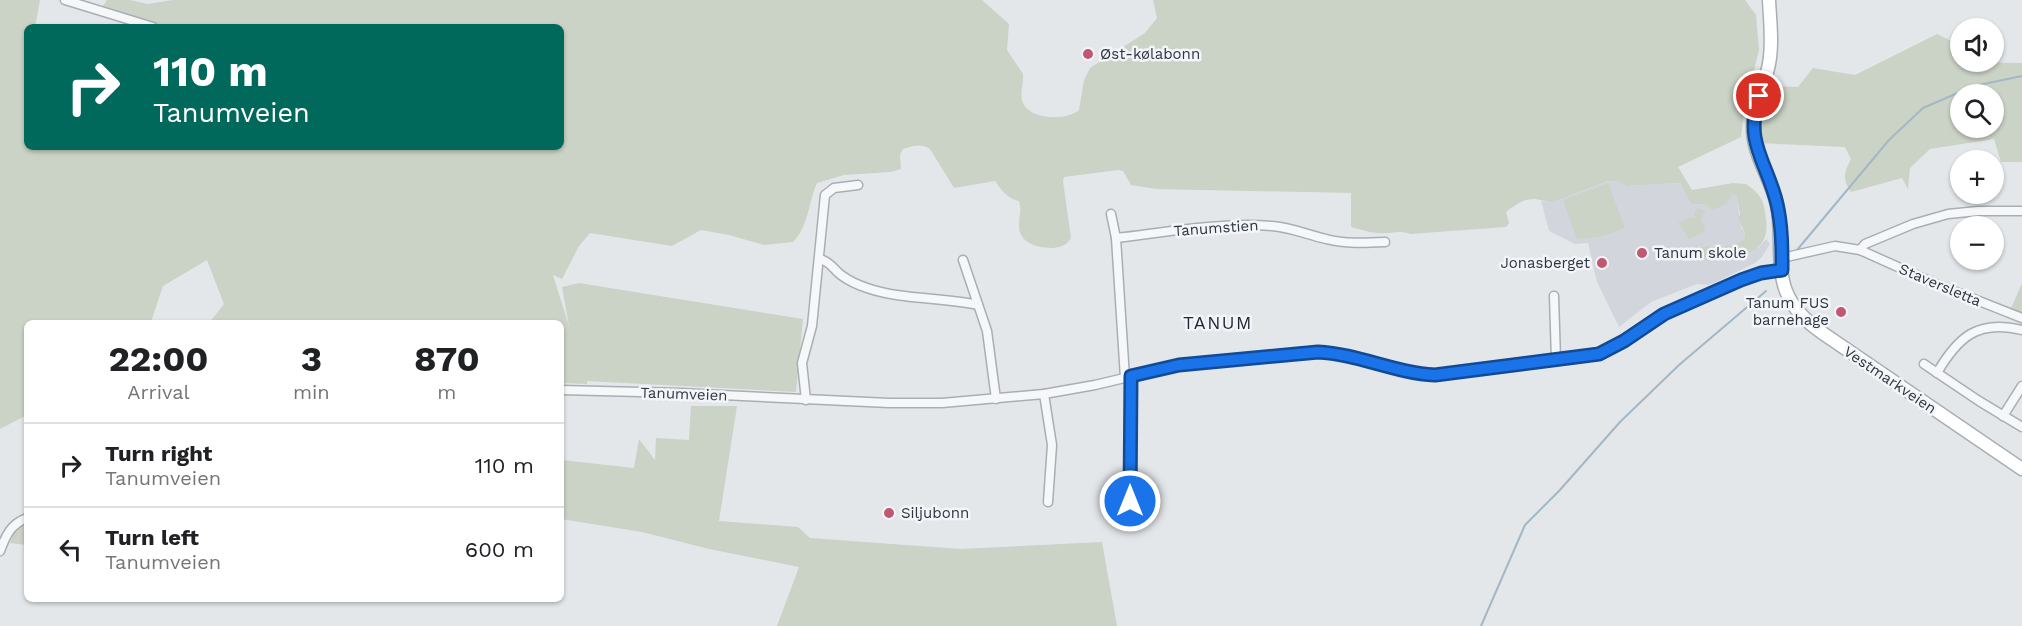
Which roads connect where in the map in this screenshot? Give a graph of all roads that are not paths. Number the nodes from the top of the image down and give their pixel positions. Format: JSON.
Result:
{"nodes":[{"id":1,"x":65,"y":0,"type":"edge"},
{"id":2,"x":1769,"y":0,"type":"edge"},
{"id":3,"x":143,"y":24,"type":"edge"},
{"id":4,"x":858,"y":184,"type":"dead end"},
{"id":5,"x":2022,"y":211,"type":"edge"},
{"id":6,"x":1111,"y":214,"type":"dead end"},
{"id":7,"x":1116,"y":238,"type":"junction"},
{"id":8,"x":1385,"y":242,"type":"dead end"},
{"id":9,"x":1860,"y":250,"type":"junction"},
{"id":10,"x":820,"y":258,"type":"junction"},
{"id":11,"x":963,"y":260,"type":"dead end"},
{"id":12,"x":1782,"y":264,"type":"junction"},
{"id":13,"x":1554,"y":296,"type":"dead end"},
{"id":14,"x":978,"y":305,"type":"junction"},
{"id":15,"x":2022,"y":318,"type":"edge"},
{"id":16,"x":2022,"y":330,"type":"edge"},
{"id":17,"x":1556,"y":360,"type":"junction"},
{"id":18,"x":1924,"y":364,"type":"dead end"},
{"id":19,"x":1938,"y":374,"type":"junction"},
{"id":20,"x":1128,"y":377,"type":"junction"},
{"id":21,"x":2022,"y":386,"type":"edge"},
{"id":22,"x":564,"y":390,"type":"edge"},
{"id":23,"x":1044,"y":394,"type":"junction"},
{"id":24,"x":996,"y":399,"type":"junction"},
{"id":25,"x":806,"y":400,"type":"junction"},
{"id":26,"x":2003,"y":416,"type":"junction"},
{"id":27,"x":2022,"y":427,"type":"edge"},
{"id":28,"x":2022,"y":469,"type":"edge"},
{"id":29,"x":1048,"y":502,"type":"dead end"},
{"id":30,"x":24,"y":519,"type":"edge"},
{"id":31,"x":1130,"y":520,"type":"dead end"},
{"id":32,"x":0,"y":551,"type":"edge"}],
"edges":[{"from":1,"to":3,"type":"street"},
{"from":2,"to":12,"type":"main road"},
{"from":4,"to":10,"type":"street"},
{"from":5,"to":9,"type":"street"},
{"from":6,"to":7,"type":"street"},
{"from":7,"to":8,"type":"street","name":"Tanumstien"},
{"from":7,"to":20,"type":"street"},
{"from":9,"to":12,"type":"street","name":"Staversletta"},
{"from":9,"to":15,"type":"street","name":"Staversletta"},
{"from":10,"to":14,"type":"street"},
{"from":10,"to":25,"type":"street"},
{"from":11,"to":14,"type":"street"},
{"from":12,"to":17,"type":"street","name":"Tanumveien"},
{"from":12,"to":28,"type":"main road","name":"Vestmarkveien"},
{"from":13,"to":17,"type":"street"},
{"from":14,"to":24,"type":"street"},
{"from":16,"to":19,"type":"street","name":"Staversletta"},
{"from":17,"to":20,"type":"street","name":"Tanumveien"},
{"from":18,"to":19,"type":"street"},
{"from":19,"to":26,"type":"street"},
{"from":20,"to":23,"type":"street","name":"Tanumveien"},
{"from":20,"to":31,"type":"street"},
{"from":21,"to":26,"type":"street"},
{"from":22,"to":25,"type":"street","name":"Tanumveien"},
{"from":23,"to":24,"type":"street","name":"Tanumveien"},
{"from":23,"to":29,"type":"street"},
{"from":24,"to":25,"type":"street","name":"Tanumveien"},
{"from":26,"to":27,"type":"street"},
{"from":30,"to":32,"type":"street"}]}
